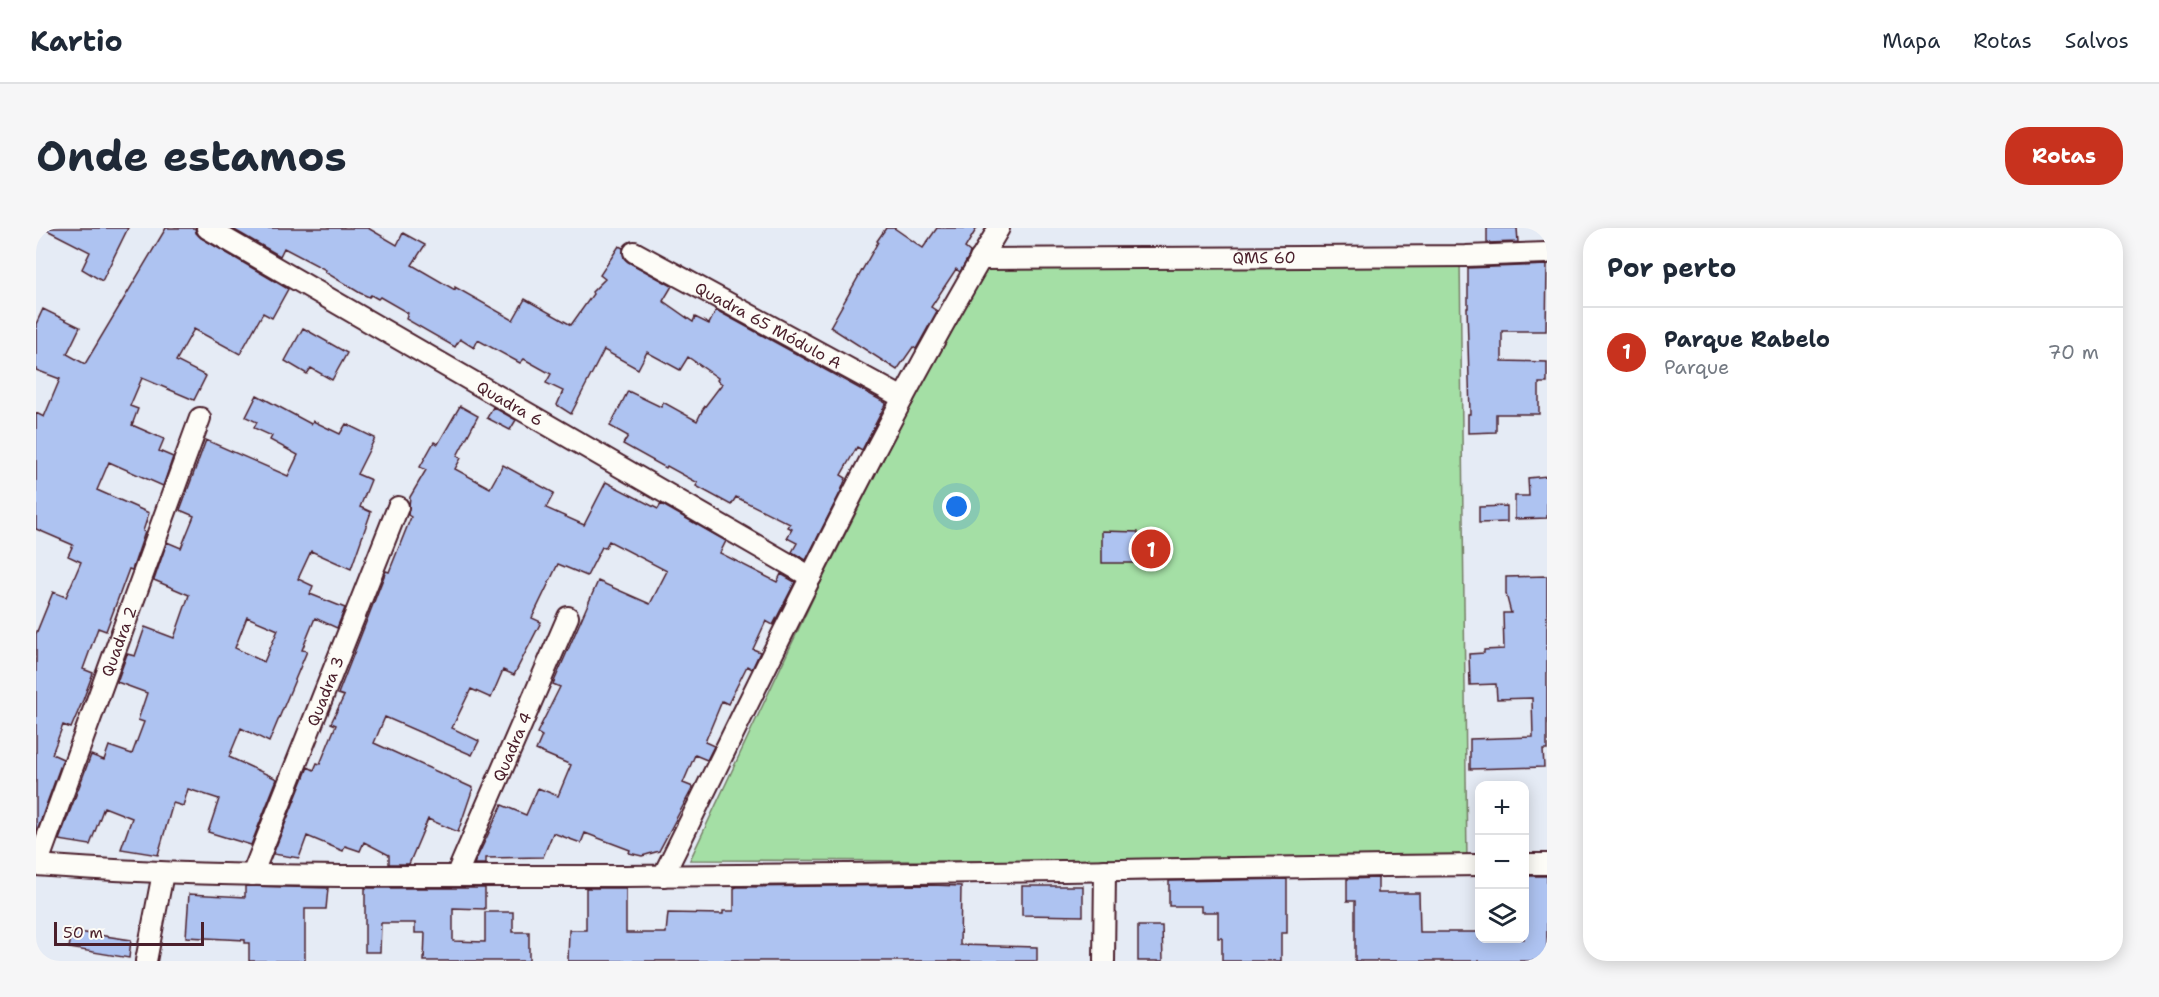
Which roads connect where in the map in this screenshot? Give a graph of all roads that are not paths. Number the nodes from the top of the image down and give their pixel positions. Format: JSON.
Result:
{"nodes":[{"id":1,"x":207,"y":228,"type":"edge"},
{"id":2,"x":999,"y":228,"type":"edge"},
{"id":3,"x":634,"y":252,"type":"dead end"},
{"id":4,"x":1547,"y":253,"type":"edge"},
{"id":5,"x":980,"y":259,"type":"junction"},
{"id":6,"x":903,"y":399,"type":"junction"},
{"id":7,"x":200,"y":418,"type":"dead end"},
{"id":8,"x":399,"y":507,"type":"dead end"},
{"id":9,"x":812,"y":577,"type":"junction"},
{"id":10,"x":567,"y":617,"type":"dead end"},
{"id":11,"x":1529,"y":864,"type":"edge"},
{"id":12,"x":1547,"y":864,"type":"edge"},
{"id":13,"x":36,"y":865,"type":"edge"},
{"id":14,"x":1475,"y":865,"type":"edge"},
{"id":15,"x":1105,"y":870,"type":"junction"},
{"id":16,"x":163,"y":873,"type":"junction"},
{"id":17,"x":252,"y":875,"type":"junction"},
{"id":18,"x":456,"y":876,"type":"junction"},
{"id":19,"x":663,"y":876,"type":"junction"},
{"id":20,"x":146,"y":961,"type":"edge"},
{"id":21,"x":1104,"y":961,"type":"edge"}],
"edges":[{"from":1,"to":9,"type":"street","name":"Quadra 6"},
{"from":2,"to":5,"type":"street"},
{"from":3,"to":6,"type":"street","name":"Quadra 65 Módulo A"},
{"from":4,"to":5,"type":"street","name":"QMS 60"},
{"from":5,"to":6,"type":"street"},
{"from":6,"to":9,"type":"street"},
{"from":7,"to":13,"type":"street","name":"Quadra 2"},
{"from":8,"to":17,"type":"street","name":"Quadra 3"},
{"from":9,"to":19,"type":"street"},
{"from":10,"to":18,"type":"street","name":"Quadra 4"},
{"from":11,"to":12,"type":"street"},
{"from":13,"to":16,"type":"street"},
{"from":14,"to":15,"type":"street"},
{"from":15,"to":19,"type":"street"},
{"from":15,"to":21,"type":"street"},
{"from":16,"to":17,"type":"street"},
{"from":16,"to":20,"type":"street"},
{"from":17,"to":18,"type":"street"},
{"from":18,"to":19,"type":"street"}]}
